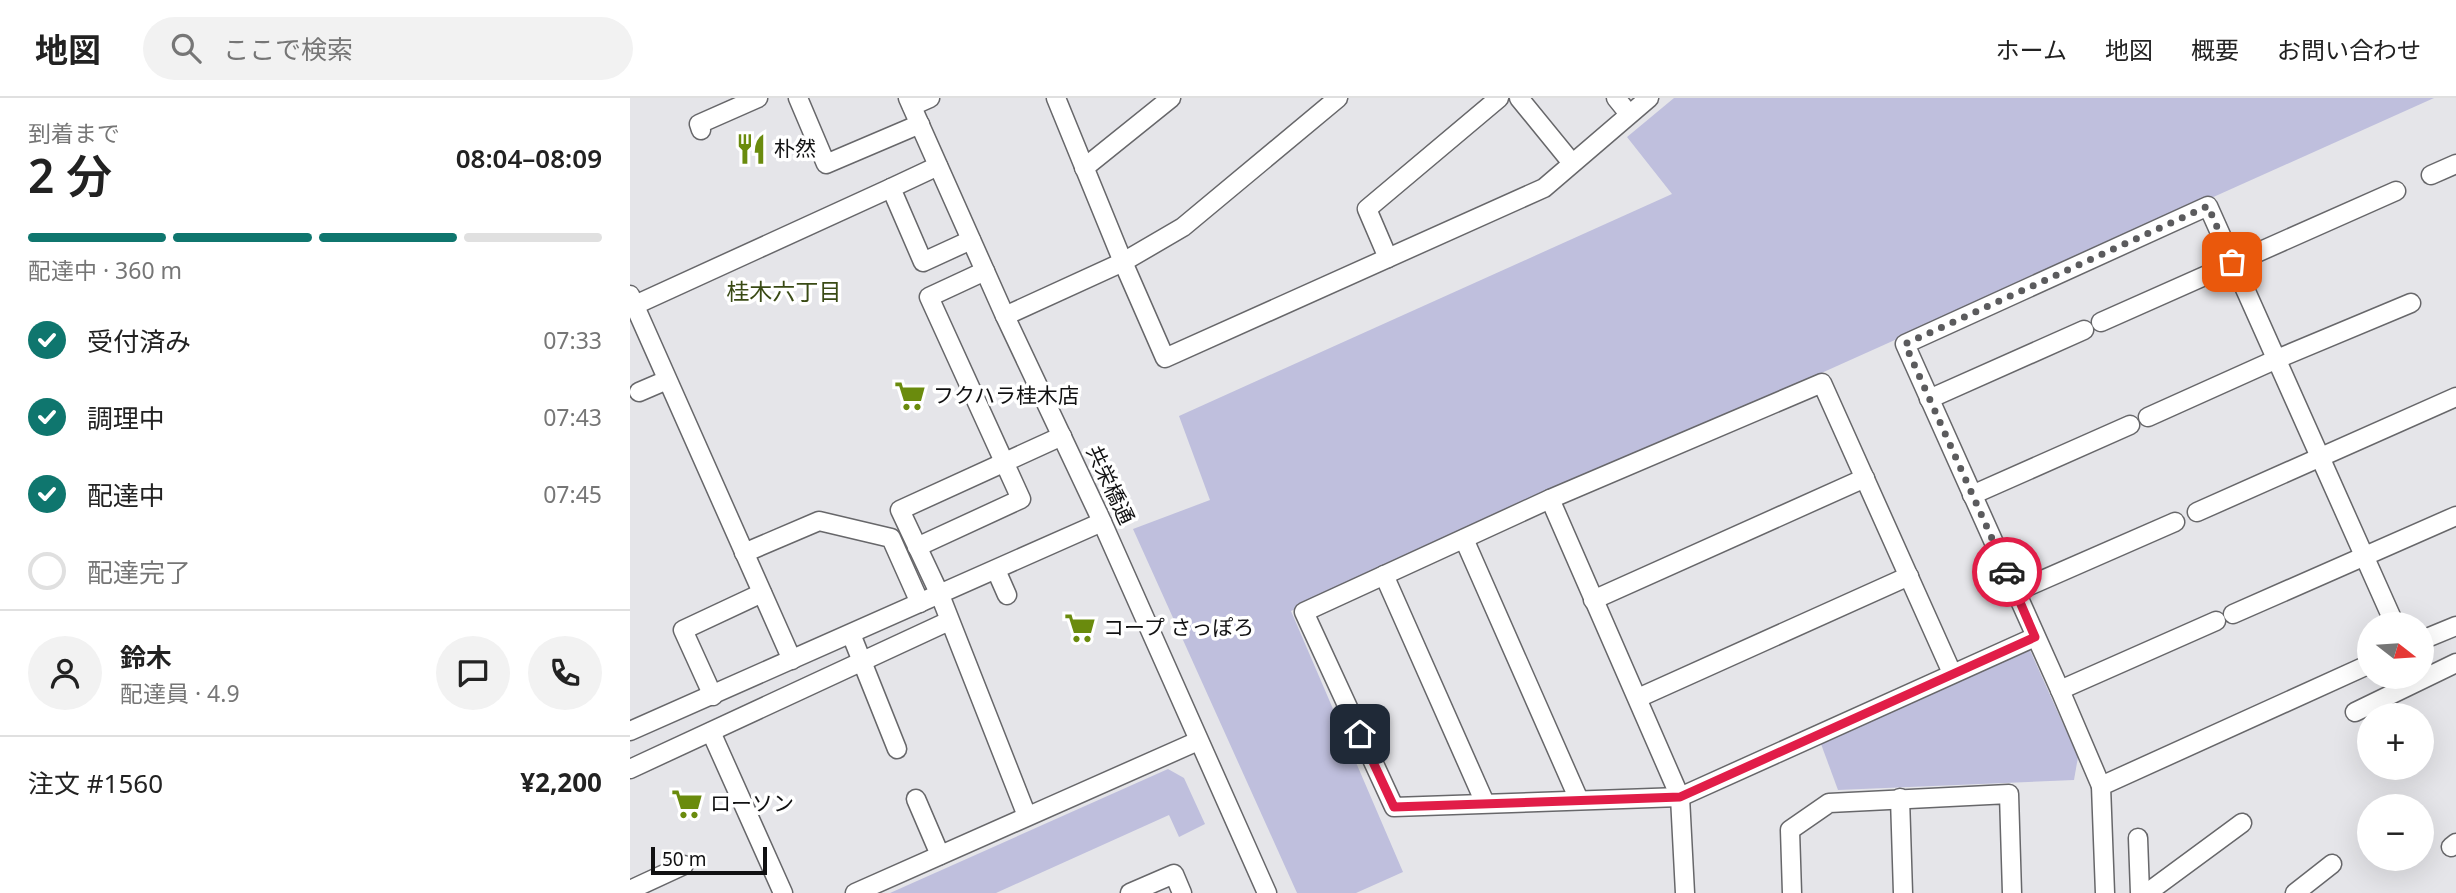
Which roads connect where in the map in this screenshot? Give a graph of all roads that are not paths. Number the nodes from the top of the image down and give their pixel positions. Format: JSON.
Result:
{"nodes":[{"id":1,"x":758,"y":98,"type":"edge"},
{"id":2,"x":798,"y":98,"type":"edge"},
{"id":3,"x":930,"y":98,"type":"edge"},
{"id":4,"x":1056,"y":98,"type":"edge"},
{"id":5,"x":1171,"y":98,"type":"edge"},
{"id":6,"x":1338,"y":98,"type":"edge"},
{"id":7,"x":1499,"y":98,"type":"edge"},
{"id":8,"x":1519,"y":98,"type":"edge"},
{"id":9,"x":1616,"y":98,"type":"edge"},
{"id":10,"x":1650,"y":98,"type":"edge"},
{"id":11,"x":910,"y":102,"type":"edge"},
{"id":12,"x":1629,"y":114,"type":"junction"},
{"id":13,"x":920,"y":124,"type":"junction"},
{"id":14,"x":701,"y":130,"type":"dead end"},
{"id":15,"x":1572,"y":163,"type":"junction"},
{"id":16,"x":2456,"y":164,"type":"edge"},
{"id":17,"x":938,"y":166,"type":"junction"},
{"id":18,"x":1084,"y":168,"type":"junction"},
{"id":19,"x":2431,"y":175,"type":"dead end"},
{"id":20,"x":891,"y":188,"type":"junction"},
{"id":21,"x":2396,"y":191,"type":"dead end"},
{"id":22,"x":971,"y":240,"type":"junction"},
{"id":23,"x":1388,"y":258,"type":"junction"},
{"id":24,"x":1123,"y":262,"type":"junction"},
{"id":25,"x":2232,"y":262,"type":"junction"},
{"id":26,"x":985,"y":271,"type":"junction"},
{"id":27,"x":2411,"y":303,"type":"dead end"},
{"id":28,"x":632,"y":305,"type":"edge"},
{"id":29,"x":1005,"y":316,"type":"junction"},
{"id":30,"x":2101,"y":322,"type":"dead end"},
{"id":31,"x":2084,"y":330,"type":"dead end"},
{"id":32,"x":2277,"y":359,"type":"junction"},
{"id":33,"x":667,"y":380,"type":"junction"},
{"id":34,"x":639,"y":392,"type":"dead end"},
{"id":35,"x":2456,"y":397,"type":"edge"},
{"id":36,"x":1929,"y":399,"type":"junction"},
{"id":37,"x":2148,"y":417,"type":"dead end"},
{"id":38,"x":2130,"y":425,"type":"dead end"},
{"id":39,"x":1062,"y":436,"type":"junction"},
{"id":40,"x":2321,"y":457,"type":"junction"},
{"id":41,"x":1004,"y":462,"type":"junction"},
{"id":42,"x":1865,"y":478,"type":"junction"},
{"id":43,"x":1972,"y":495,"type":"junction"},
{"id":44,"x":1550,"y":499,"type":"junction"},
{"id":45,"x":2197,"y":512,"type":"dead end"},
{"id":46,"x":2456,"y":516,"type":"edge"},
{"id":47,"x":1102,"y":522,"type":"junction"},
{"id":48,"x":2175,"y":522,"type":"dead end"},
{"id":49,"x":1464,"y":539,"type":"junction"},
{"id":50,"x":917,"y":547,"type":"junction"},
{"id":51,"x":744,"y":553,"type":"junction"},
{"id":52,"x":2363,"y":556,"type":"junction"},
{"id":53,"x":996,"y":570,"type":"junction"},
{"id":54,"x":1384,"y":575,"type":"junction"},
{"id":55,"x":1909,"y":576,"type":"junction"},
{"id":56,"x":2015,"y":592,"type":"junction"},
{"id":57,"x":762,"y":593,"type":"junction"},
{"id":58,"x":940,"y":594,"type":"junction"},
{"id":59,"x":1007,"y":595,"type":"dead end"},
{"id":60,"x":1593,"y":600,"type":"junction"},
{"id":61,"x":920,"y":603,"type":"junction"},
{"id":62,"x":2389,"y":612,"type":"edge"},
{"id":63,"x":949,"y":621,"type":"junction"},
{"id":64,"x":2454,"y":632,"type":"edge"},
{"id":65,"x":851,"y":634,"type":"junction"},
{"id":66,"x":2035,"y":637,"type":"junction"},
{"id":67,"x":2434,"y":637,"type":"edge"},
{"id":68,"x":792,"y":660,"type":"junction"},
{"id":69,"x":863,"y":662,"type":"junction"},
{"id":70,"x":2456,"y":663,"type":"edge"},
{"id":71,"x":2357,"y":670,"type":"edge"},
{"id":72,"x":1952,"y":673,"type":"junction"},
{"id":73,"x":2060,"y":690,"type":"junction"},
{"id":74,"x":713,"y":696,"type":"junction"},
{"id":75,"x":1638,"y":698,"type":"junction"},
{"id":76,"x":2355,"y":712,"type":"dead end"},
{"id":77,"x":630,"y":732,"type":"edge"},
{"id":78,"x":711,"y":732,"type":"junction"},
{"id":79,"x":1198,"y":741,"type":"junction"},
{"id":80,"x":897,"y":749,"type":"dead end"},
{"id":81,"x":630,"y":769,"type":"edge"},
{"id":82,"x":2101,"y":786,"type":"junction"},
{"id":83,"x":1680,"y":797,"type":"junction"},
{"id":84,"x":1900,"y":798,"type":"junction"},
{"id":85,"x":916,"y":799,"type":"dead end"},
{"id":86,"x":1579,"y":800,"type":"junction"},
{"id":87,"x":1485,"y":803,"type":"junction"},
{"id":88,"x":1027,"y":816,"type":"junction"},
{"id":89,"x":2242,"y":823,"type":"dead end"},
{"id":90,"x":2138,"y":838,"type":"dead end"},
{"id":91,"x":940,"y":855,"type":"junction"},
{"id":92,"x":2332,"y":864,"type":"dead end"},
{"id":93,"x":684,"y":865,"type":"dead end"},
{"id":94,"x":631,"y":891,"type":"edge"},
{"id":95,"x":783,"y":893,"type":"edge"},
{"id":96,"x":856,"y":893,"type":"edge"},
{"id":97,"x":1130,"y":893,"type":"edge"},
{"id":98,"x":1182,"y":893,"type":"edge"},
{"id":99,"x":1267,"y":893,"type":"edge"},
{"id":100,"x":1685,"y":893,"type":"edge"},
{"id":101,"x":1792,"y":893,"type":"edge"},
{"id":102,"x":1903,"y":893,"type":"edge"},
{"id":103,"x":2012,"y":893,"type":"edge"},
{"id":104,"x":2105,"y":893,"type":"edge"},
{"id":105,"x":2140,"y":893,"type":"edge"},
{"id":106,"x":2147,"y":893,"type":"edge"},
{"id":107,"x":2295,"y":893,"type":"edge"}],
"edges":[{"from":1,"to":14,"type":"street"},
{"from":2,"to":13,"type":"street"},
{"from":3,"to":11,"type":"street"},
{"from":4,"to":18,"type":"street"},
{"from":5,"to":18,"type":"street"},
{"from":6,"to":24,"type":"street"},
{"from":7,"to":23,"type":"street"},
{"from":8,"to":15,"type":"street"},
{"from":9,"to":12,"type":"street"},
{"from":10,"to":12,"type":"street"},
{"from":11,"to":13,"type":"street","name":"共栄橋通"},
{"from":12,"to":15,"type":"street"},
{"from":13,"to":17,"type":"street","name":"共栄橋通"},
{"from":15,"to":23,"type":"street"},
{"from":16,"to":19,"type":"street"},
{"from":17,"to":20,"type":"street"},
{"from":17,"to":22,"type":"street","name":"共栄橋通"},
{"from":18,"to":24,"type":"street"},
{"from":20,"to":22,"type":"street"},
{"from":20,"to":28,"type":"street"},
{"from":21,"to":25,"type":"street"},
{"from":22,"to":26,"type":"street","name":"共栄橋通"},
{"from":23,"to":24,"type":"street"},
{"from":24,"to":29,"type":"street"},
{"from":25,"to":30,"type":"street"},
{"from":25,"to":32,"type":"street"},
{"from":25,"to":36,"type":"street"},
{"from":26,"to":29,"type":"street","name":"共栄橋通"},
{"from":26,"to":41,"type":"street"},
{"from":27,"to":32,"type":"street"},
{"from":28,"to":33,"type":"street"},
{"from":29,"to":39,"type":"street","name":"共栄橋通"},
{"from":31,"to":36,"type":"street"},
{"from":32,"to":37,"type":"street"},
{"from":32,"to":40,"type":"street"},
{"from":33,"to":34,"type":"street"},
{"from":33,"to":51,"type":"street"},
{"from":35,"to":40,"type":"street"},
{"from":36,"to":43,"type":"street"},
{"from":38,"to":43,"type":"street"},
{"from":39,"to":41,"type":"street"},
{"from":39,"to":47,"type":"street","name":"共栄橋通"},
{"from":40,"to":45,"type":"street"},
{"from":40,"to":52,"type":"street"},
{"from":41,"to":50,"type":"street"},
{"from":41,"to":50,"type":"street"},
{"from":42,"to":44,"type":"street"},
{"from":42,"to":55,"type":"street"},
{"from":42,"to":60,"type":"street"},
{"from":43,"to":56,"type":"street"},
{"from":44,"to":49,"type":"street"},
{"from":44,"to":60,"type":"street"},
{"from":46,"to":52,"type":"street"},
{"from":47,"to":53,"type":"street"},
{"from":47,"to":79,"type":"street","name":"共栄橋通"},
{"from":48,"to":56,"type":"street"},
{"from":49,"to":54,"type":"street"},
{"from":49,"to":86,"type":"street"},
{"from":50,"to":58,"type":"street"},
{"from":51,"to":57,"type":"street"},
{"from":51,"to":61,"type":"street"},
{"from":52,"to":62,"type":"street"},
{"from":52,"to":73,"type":"street"},
{"from":53,"to":58,"type":"street"},
{"from":53,"to":59,"type":"street"},
{"from":54,"to":87,"type":"street"},
{"from":54,"to":87,"type":"street"},
{"from":55,"to":72,"type":"street"},
{"from":55,"to":75,"type":"street"},
{"from":56,"to":66,"type":"street"},
{"from":57,"to":68,"type":"street"},
{"from":57,"to":74,"type":"street"},
{"from":58,"to":61,"type":"street"},
{"from":58,"to":63,"type":"street"},
{"from":60,"to":75,"type":"street"},
{"from":61,"to":65,"type":"street"},
{"from":63,"to":69,"type":"street"},
{"from":63,"to":88,"type":"street"},
{"from":64,"to":67,"type":"street"},
{"from":65,"to":68,"type":"street"},
{"from":65,"to":69,"type":"street"},
{"from":66,"to":72,"type":"street"},
{"from":66,"to":73,"type":"street"},
{"from":68,"to":74,"type":"street"},
{"from":69,"to":78,"type":"street"},
{"from":69,"to":80,"type":"street"},
{"from":70,"to":76,"type":"street"},
{"from":71,"to":82,"type":"street"},
{"from":72,"to":83,"type":"street"},
{"from":73,"to":82,"type":"street"},
{"from":74,"to":77,"type":"street"},
{"from":75,"to":83,"type":"street"},
{"from":78,"to":81,"type":"street"},
{"from":78,"to":95,"type":"street"},
{"from":79,"to":88,"type":"street"},
{"from":79,"to":99,"type":"street","name":"共栄橋通"},
{"from":82,"to":104,"type":"street"},
{"from":83,"to":86,"type":"street"},
{"from":83,"to":100,"type":"street"},
{"from":84,"to":101,"type":"street"},
{"from":84,"to":102,"type":"street"},
{"from":84,"to":103,"type":"street"},
{"from":85,"to":91,"type":"street"},
{"from":86,"to":87,"type":"street"},
{"from":88,"to":91,"type":"street"},
{"from":89,"to":106,"type":"street"},
{"from":90,"to":105,"type":"street"},
{"from":91,"to":96,"type":"street"},
{"from":92,"to":107,"type":"street"},
{"from":93,"to":94,"type":"street"},
{"from":97,"to":98,"type":"street"}]}
